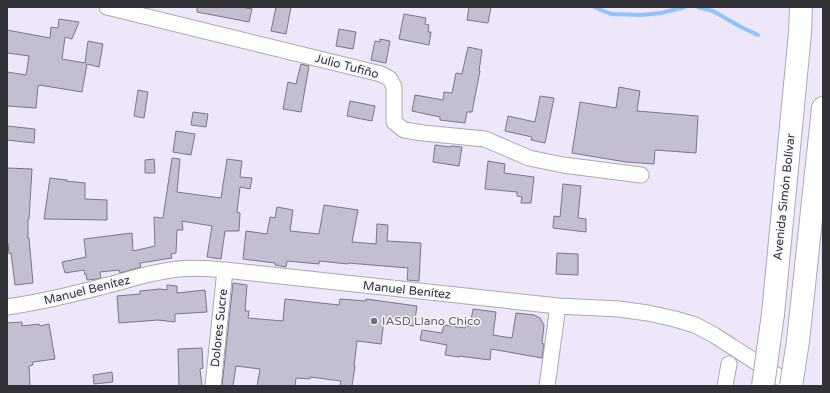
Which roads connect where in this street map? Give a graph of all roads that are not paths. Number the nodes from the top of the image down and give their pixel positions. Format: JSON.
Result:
{"nodes":[{"id":1,"x":107,"y":7,"type":"edge"},
{"id":2,"x":801,"y":7,"type":"edge"},
{"id":3,"x":823,"y":108,"type":"edge"},
{"id":4,"x":641,"y":175,"type":"dead end"},
{"id":5,"x":225,"y":270,"type":"junction"},
{"id":6,"x":558,"y":306,"type":"junction"},
{"id":7,"x":7,"y":307,"type":"edge"},
{"id":8,"x":729,"y":364,"type":"dead end"},
{"id":9,"x":213,"y":386,"type":"edge"},
{"id":10,"x":547,"y":386,"type":"edge"},
{"id":11,"x":725,"y":386,"type":"edge"},
{"id":12,"x":763,"y":386,"type":"edge"},
{"id":13,"x":792,"y":386,"type":"edge"}],
"edges":[{"from":1,"to":4,"type":"street","name":"Julio Tufiño"},
{"from":2,"to":12,"type":"highway","name":"Avenida Simón Bolívar","bridge":true},
{"from":3,"to":13,"type":"highway","bridge":true},
{"from":5,"to":6,"type":"street","name":"Manuel Benítez"},
{"from":5,"to":7,"type":"street","name":"Manuel Benítez"},
{"from":5,"to":9,"type":"street","name":"Dolores Sucre"},
{"from":6,"to":10,"type":"street"},
{"from":6,"to":13,"type":"street","name":"Manuel Benítez"},
{"from":8,"to":11,"type":"street"}]}
